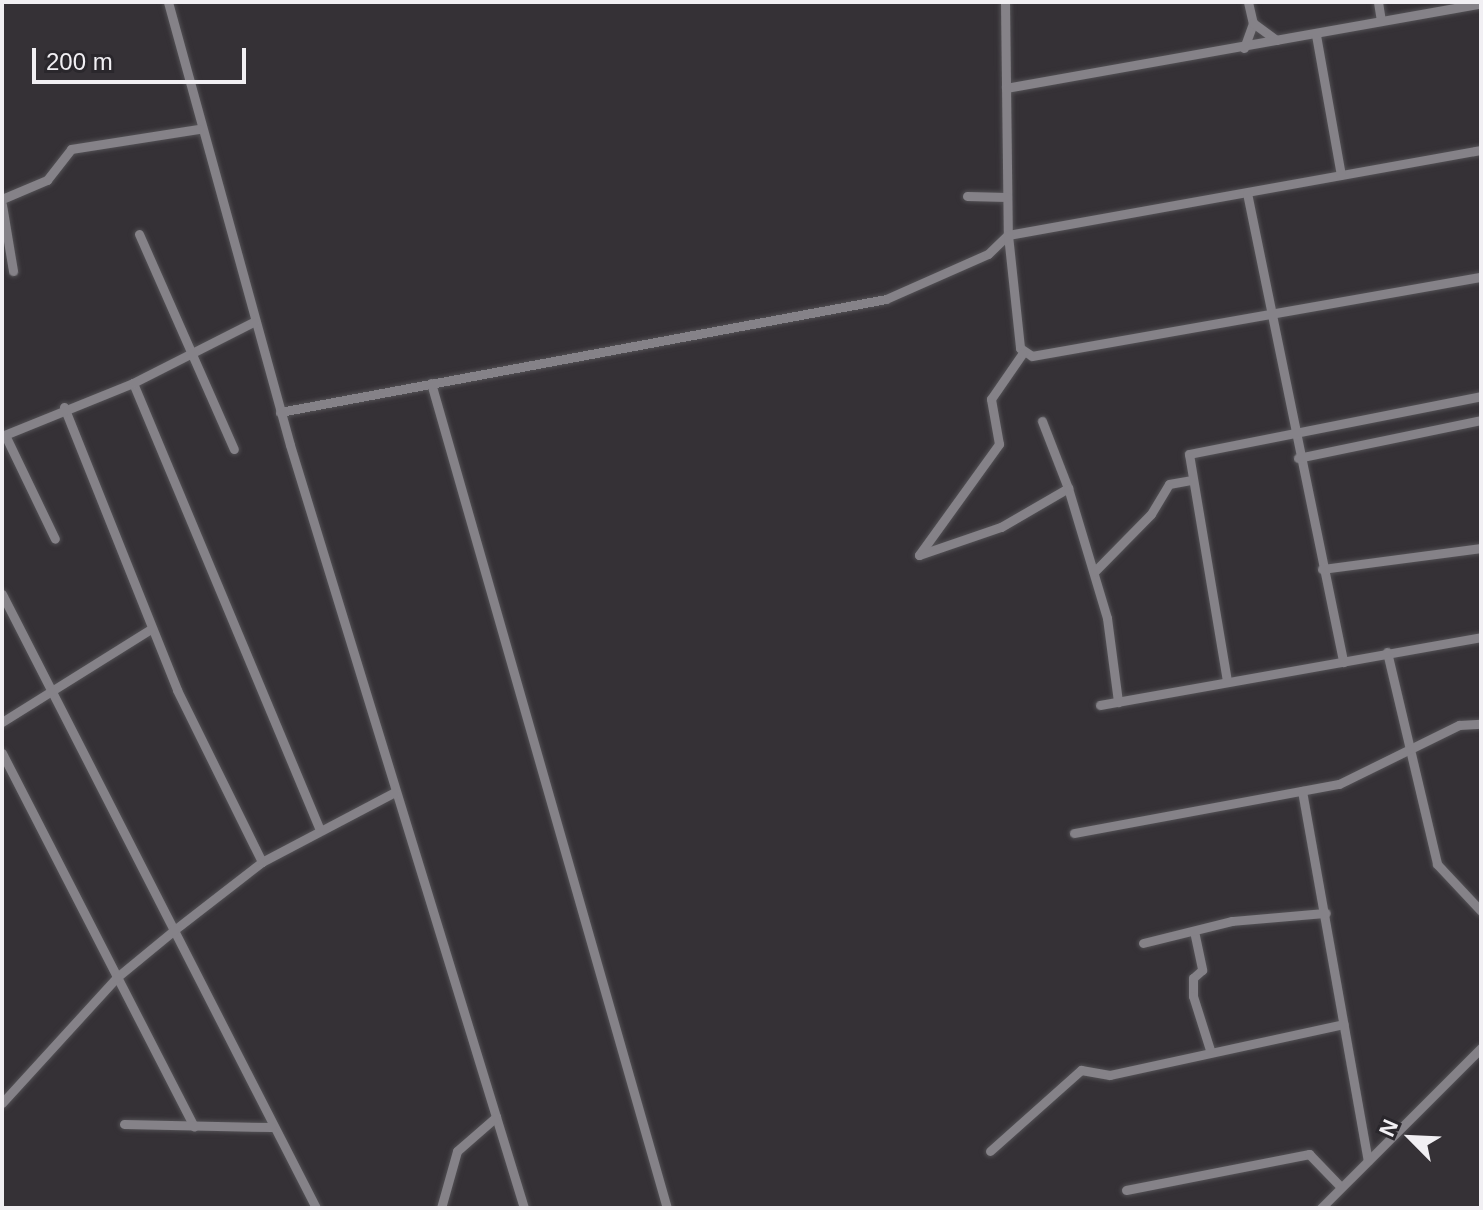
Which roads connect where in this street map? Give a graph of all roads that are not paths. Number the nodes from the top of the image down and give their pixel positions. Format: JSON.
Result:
{"nodes":[{"id":1,"x":168,"y":2,"type":"edge"},
{"id":2,"x":1005,"y":2,"type":"edge"},
{"id":3,"x":1248,"y":2,"type":"edge"},
{"id":4,"x":1378,"y":2,"type":"edge"},
{"id":5,"x":1481,"y":3,"type":"edge"},
{"id":6,"x":1381,"y":21,"type":"junction"},
{"id":7,"x":1253,"y":23,"type":"junction"},
{"id":8,"x":1316,"y":35,"type":"junction"},
{"id":9,"x":1279,"y":41,"type":"junction"},
{"id":10,"x":1244,"y":48,"type":"junction"},
{"id":11,"x":1006,"y":88,"type":"junction"},
{"id":12,"x":198,"y":129,"type":"junction"},
{"id":13,"x":1481,"y":150,"type":"edge"},
{"id":14,"x":1341,"y":175,"type":"junction"},
{"id":15,"x":1247,"y":193,"type":"junction"},
{"id":16,"x":967,"y":196,"type":"dead end"},
{"id":17,"x":1007,"y":197,"type":"junction"},
{"id":18,"x":2,"y":202,"type":"edge"},
{"id":19,"x":139,"y":234,"type":"dead end"},
{"id":20,"x":1008,"y":235,"type":"junction"},
{"id":21,"x":13,"y":271,"type":"dead end"},
{"id":22,"x":1481,"y":277,"type":"edge"},
{"id":23,"x":1269,"y":316,"type":"junction"},
{"id":24,"x":255,"y":321,"type":"junction"},
{"id":25,"x":193,"y":351,"type":"junction"},
{"id":26,"x":1022,"y":354,"type":"junction"},
{"id":27,"x":133,"y":383,"type":"junction"},
{"id":28,"x":431,"y":383,"type":"junction"},
{"id":29,"x":1481,"y":396,"type":"edge"},
{"id":30,"x":64,"y":407,"type":"junction"},
{"id":31,"x":280,"y":412,"type":"junction"},
{"id":32,"x":1481,"y":420,"type":"edge"},
{"id":33,"x":1042,"y":421,"type":"dead end"},
{"id":34,"x":1292,"y":435,"type":"junction"},
{"id":35,"x":4,"y":436,"type":"edge"},
{"id":36,"x":234,"y":449,"type":"dead end"},
{"id":37,"x":1298,"y":458,"type":"junction"},
{"id":38,"x":1191,"y":480,"type":"junction"},
{"id":39,"x":1068,"y":488,"type":"junction"},
{"id":40,"x":55,"y":539,"type":"dead end"},
{"id":41,"x":1481,"y":548,"type":"edge"},
{"id":42,"x":1322,"y":569,"type":"junction"},
{"id":43,"x":1094,"y":572,"type":"junction"},
{"id":44,"x":2,"y":594,"type":"edge"},
{"id":45,"x":151,"y":629,"type":"junction"},
{"id":46,"x":1481,"y":637,"type":"edge"},
{"id":47,"x":1387,"y":652,"type":"junction"},
{"id":48,"x":1343,"y":662,"type":"junction"},
{"id":49,"x":1227,"y":681,"type":"junction"},
{"id":50,"x":51,"y":688,"type":"junction"},
{"id":51,"x":1118,"y":702,"type":"junction"},
{"id":52,"x":1100,"y":705,"type":"dead end"},
{"id":53,"x":2,"y":722,"type":"edge"},
{"id":54,"x":1481,"y":724,"type":"edge"},
{"id":55,"x":1407,"y":752,"type":"junction"},
{"id":56,"x":2,"y":753,"type":"edge"},
{"id":57,"x":1302,"y":791,"type":"junction"},
{"id":58,"x":395,"y":792,"type":"junction"},
{"id":59,"x":320,"y":831,"type":"junction"},
{"id":60,"x":1074,"y":833,"type":"dead end"},
{"id":61,"x":262,"y":862,"type":"junction"},
{"id":62,"x":1481,"y":911,"type":"edge"},
{"id":63,"x":1326,"y":913,"type":"junction"},
{"id":64,"x":173,"y":931,"type":"junction"},
{"id":65,"x":1194,"y":931,"type":"junction"},
{"id":66,"x":1143,"y":943,"type":"dead end"},
{"id":67,"x":116,"y":978,"type":"junction"},
{"id":68,"x":1344,"y":1024,"type":"junction"},
{"id":69,"x":1481,"y":1048,"type":"edge"},
{"id":70,"x":1210,"y":1050,"type":"junction"},
{"id":71,"x":2,"y":1103,"type":"edge"},
{"id":72,"x":496,"y":1117,"type":"junction"},
{"id":73,"x":124,"y":1124,"type":"dead end"},
{"id":74,"x":194,"y":1126,"type":"junction"},
{"id":75,"x":272,"y":1127,"type":"junction"},
{"id":76,"x":990,"y":1151,"type":"dead end"},
{"id":77,"x":1368,"y":1160,"type":"junction"},
{"id":78,"x":1341,"y":1187,"type":"junction"},
{"id":79,"x":1126,"y":1190,"type":"dead end"},
{"id":80,"x":316,"y":1208,"type":"edge"},
{"id":81,"x":441,"y":1208,"type":"edge"},
{"id":82,"x":524,"y":1208,"type":"edge"},
{"id":83,"x":667,"y":1208,"type":"edge"},
{"id":84,"x":1321,"y":1208,"type":"edge"}],
"edges":[{"from":1,"to":12,"type":"street"},
{"from":2,"to":11,"type":"street"},
{"from":3,"to":7,"type":"street"},
{"from":4,"to":6,"type":"street"},
{"from":5,"to":6,"type":"street"},
{"from":6,"to":8,"type":"street"},
{"from":7,"to":9,"type":"street"},
{"from":7,"to":10,"type":"street"},
{"from":8,"to":9,"type":"street"},
{"from":8,"to":14,"type":"street"},
{"from":9,"to":10,"type":"street"},
{"from":10,"to":11,"type":"street"},
{"from":11,"to":17,"type":"street"},
{"from":12,"to":18,"type":"street"},
{"from":12,"to":24,"type":"street"},
{"from":13,"to":14,"type":"street"},
{"from":14,"to":15,"type":"street"},
{"from":15,"to":20,"type":"street"},
{"from":15,"to":23,"type":"street"},
{"from":16,"to":17,"type":"street"},
{"from":17,"to":20,"type":"street"},
{"from":18,"to":21,"type":"street"},
{"from":19,"to":25,"type":"street"},
{"from":20,"to":26,"type":"street"},
{"from":20,"to":28,"type":"street"},
{"from":22,"to":23,"type":"street"},
{"from":23,"to":26,"type":"street"},
{"from":23,"to":34,"type":"street"},
{"from":24,"to":25,"type":"street"},
{"from":24,"to":31,"type":"street"},
{"from":25,"to":27,"type":"street"},
{"from":25,"to":36,"type":"street"},
{"from":26,"to":39,"type":"street"},
{"from":27,"to":30,"type":"street"},
{"from":27,"to":59,"type":"street"},
{"from":28,"to":31,"type":"street"},
{"from":28,"to":83,"type":"street"},
{"from":29,"to":34,"type":"street"},
{"from":30,"to":35,"type":"street"},
{"from":30,"to":45,"type":"street"},
{"from":31,"to":58,"type":"street"},
{"from":32,"to":37,"type":"street"},
{"from":33,"to":39,"type":"street"},
{"from":34,"to":37,"type":"street"},
{"from":34,"to":38,"type":"street"},
{"from":35,"to":40,"type":"street"},
{"from":37,"to":42,"type":"street"},
{"from":38,"to":43,"type":"street"},
{"from":38,"to":49,"type":"street"},
{"from":39,"to":43,"type":"street"},
{"from":41,"to":42,"type":"street"},
{"from":42,"to":48,"type":"street"},
{"from":43,"to":51,"type":"street"},
{"from":44,"to":50,"type":"street"},
{"from":45,"to":50,"type":"street"},
{"from":45,"to":61,"type":"street"},
{"from":46,"to":47,"type":"street"},
{"from":47,"to":48,"type":"street"},
{"from":47,"to":55,"type":"street"},
{"from":48,"to":49,"type":"street"},
{"from":49,"to":51,"type":"street"},
{"from":50,"to":53,"type":"street"},
{"from":50,"to":64,"type":"street"},
{"from":51,"to":52,"type":"street"},
{"from":54,"to":55,"type":"street"},
{"from":55,"to":57,"type":"street"},
{"from":55,"to":62,"type":"street"},
{"from":56,"to":67,"type":"street"},
{"from":57,"to":60,"type":"street"},
{"from":57,"to":63,"type":"street"},
{"from":58,"to":59,"type":"street"},
{"from":58,"to":72,"type":"street"},
{"from":59,"to":61,"type":"street"},
{"from":61,"to":64,"type":"street"},
{"from":63,"to":65,"type":"street"},
{"from":63,"to":68,"type":"street"},
{"from":64,"to":67,"type":"street"},
{"from":64,"to":75,"type":"street"},
{"from":65,"to":66,"type":"street"},
{"from":65,"to":70,"type":"street"},
{"from":67,"to":71,"type":"street"},
{"from":67,"to":74,"type":"street"},
{"from":68,"to":70,"type":"street"},
{"from":68,"to":77,"type":"street"},
{"from":69,"to":77,"type":"street"},
{"from":70,"to":76,"type":"street"},
{"from":72,"to":81,"type":"street"},
{"from":72,"to":82,"type":"street"},
{"from":73,"to":74,"type":"street"},
{"from":74,"to":75,"type":"street"},
{"from":75,"to":80,"type":"street"},
{"from":77,"to":78,"type":"street"},
{"from":78,"to":79,"type":"street"},
{"from":78,"to":84,"type":"street"}]}
